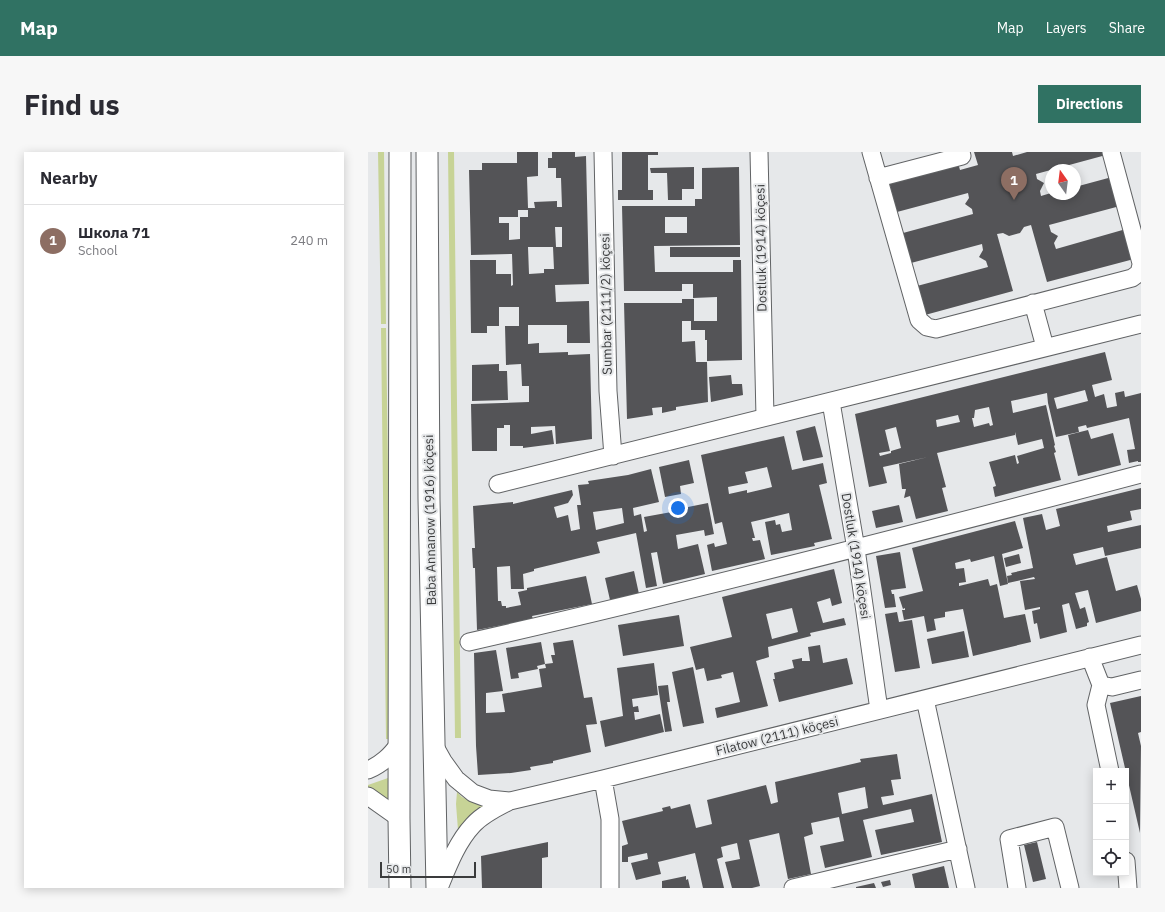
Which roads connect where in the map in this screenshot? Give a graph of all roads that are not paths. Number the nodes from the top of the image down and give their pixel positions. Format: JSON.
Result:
{"nodes":[{"id":1,"x":400,"y":152,"type":"edge"},
{"id":2,"x":427,"y":152,"type":"edge"},
{"id":3,"x":603,"y":152,"type":"edge"},
{"id":4,"x":871,"y":152,"type":"edge"},
{"id":5,"x":961,"y":152,"type":"edge"},
{"id":6,"x":1111,"y":152,"type":"edge"},
{"id":7,"x":763,"y":153,"type":"edge"},
{"id":8,"x":878,"y":178,"type":"junction"},
{"id":9,"x":1141,"y":264,"type":"edge"},
{"id":10,"x":1033,"y":304,"type":"junction"},
{"id":11,"x":1141,"y":324,"type":"edge"},
{"id":12,"x":1045,"y":347,"type":"junction"},
{"id":13,"x":831,"y":402,"type":"junction"},
{"id":14,"x":764,"y":417,"type":"junction"},
{"id":15,"x":613,"y":456,"type":"junction"},
{"id":16,"x":1141,"y":474,"type":"edge"},
{"id":17,"x":498,"y":484,"type":"dead end"},
{"id":18,"x":856,"y":549,"type":"junction"},
{"id":19,"x":469,"y":642,"type":"dead end"},
{"id":20,"x":1141,"y":645,"type":"edge"},
{"id":21,"x":1090,"y":657,"type":"junction"},
{"id":22,"x":1141,"y":680,"type":"edge"},
{"id":23,"x":1101,"y":685,"type":"junction"},
{"id":24,"x":925,"y":699,"type":"junction"},
{"id":25,"x":879,"y":710,"type":"junction"},
{"id":26,"x":399,"y":744,"type":"junction"},
{"id":27,"x":434,"y":745,"type":"junction"},
{"id":28,"x":1109,"y":768,"type":"edge"},
{"id":29,"x":368,"y":770,"type":"edge"},
{"id":30,"x":603,"y":779,"type":"junction"},
{"id":31,"x":368,"y":796,"type":"edge"},
{"id":32,"x":510,"y":801,"type":"junction"},
{"id":33,"x":399,"y":818,"type":"junction"},
{"id":34,"x":958,"y":849,"type":"junction"},
{"id":35,"x":1127,"y":876,"type":"edge"},
{"id":36,"x":400,"y":888,"type":"edge"},
{"id":37,"x":438,"y":888,"type":"edge"},
{"id":38,"x":610,"y":888,"type":"edge"},
{"id":39,"x":793,"y":888,"type":"edge"},
{"id":40,"x":966,"y":888,"type":"edge"},
{"id":41,"x":1017,"y":888,"type":"edge"},
{"id":42,"x":1070,"y":888,"type":"edge"},
{"id":43,"x":1128,"y":888,"type":"edge"}],
"edges":[{"from":1,"to":26,"type":"main road"},
{"from":2,"to":27,"type":"main road","name":"Baba Annanow (1916) köçesi"},
{"from":3,"to":15,"type":"street","name":"Sumbar (2111/2) köçesi"},
{"from":4,"to":8,"type":"street"},
{"from":5,"to":8,"type":"street"},
{"from":6,"to":9,"type":"street"},
{"from":7,"to":14,"type":"street","name":"Dostluk (1914) köçesi"},
{"from":8,"to":10,"type":"street"},
{"from":9,"to":10,"type":"street"},
{"from":10,"to":12,"type":"street"},
{"from":11,"to":12,"type":"street"},
{"from":12,"to":13,"type":"street"},
{"from":13,"to":14,"type":"street"},
{"from":13,"to":18,"type":"street","name":"Dostluk (1914) köçesi"},
{"from":14,"to":15,"type":"street"},
{"from":15,"to":17,"type":"street"},
{"from":16,"to":18,"type":"street"},
{"from":18,"to":19,"type":"street"},
{"from":18,"to":25,"type":"street","name":"Dostluk (1914) köçesi"},
{"from":20,"to":21,"type":"street","name":"Filatow (2111) köçesi"},
{"from":21,"to":23,"type":"street"},
{"from":21,"to":24,"type":"street","name":"Filatow (2111) köçesi"},
{"from":22,"to":23,"type":"street"},
{"from":23,"to":28,"type":"street"},
{"from":24,"to":25,"type":"street","name":"Filatow (2111) köçesi"},
{"from":24,"to":34,"type":"street"},
{"from":25,"to":30,"type":"street","name":"Filatow (2111) köçesi"},
{"from":26,"to":29,"type":"street"},
{"from":26,"to":33,"type":"main road"},
{"from":27,"to":32,"type":"street","name":"Filatow (2111) köçesi"},
{"from":27,"to":37,"type":"main road","name":"Baba Annanow (1916) köçesi"},
{"from":30,"to":32,"type":"street","name":"Filatow (2111) köçesi"},
{"from":30,"to":38,"type":"street"},
{"from":31,"to":33,"type":"street"},
{"from":32,"to":37,"type":"street"},
{"from":33,"to":36,"type":"main road"},
{"from":34,"to":39,"type":"street"},
{"from":34,"to":40,"type":"street"},
{"from":35,"to":43,"type":"street"},
{"from":41,"to":42,"type":"street"}]}
